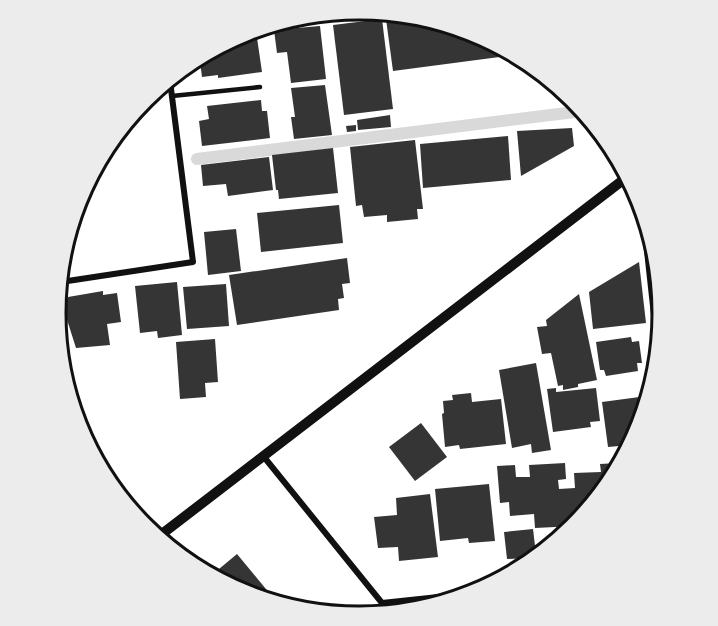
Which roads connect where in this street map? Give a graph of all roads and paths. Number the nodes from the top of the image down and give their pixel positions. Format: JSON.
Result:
{"nodes":[{"id":1,"x":171,"y":87,"type":"edge"},
{"id":2,"x":260,"y":87,"type":"dead end"},
{"id":3,"x":172,"y":96,"type":"junction"},
{"id":4,"x":621,"y":181,"type":"edge"},
{"id":5,"x":649,"y":267,"type":"edge"},
{"id":6,"x":67,"y":281,"type":"edge"},
{"id":7,"x":652,"y":297,"type":"edge"},
{"id":8,"x":264,"y":457,"type":"junction"},
{"id":9,"x":164,"y":533,"type":"edge"},
{"id":10,"x":426,"y":598,"type":"edge"},
{"id":11,"x":382,"y":603,"type":"joint"}],
"edges":[{"from":1,"to":3,"type":"street"},
{"from":2,"to":3,"type":"lane"},
{"from":3,"to":6,"type":"street"},
{"from":4,"to":8,"type":"street"},
{"from":5,"to":7,"type":"street"},
{"from":8,"to":9,"type":"street"},
{"from":8,"to":11,"type":"street"},
{"from":10,"to":11,"type":"street"}]}
